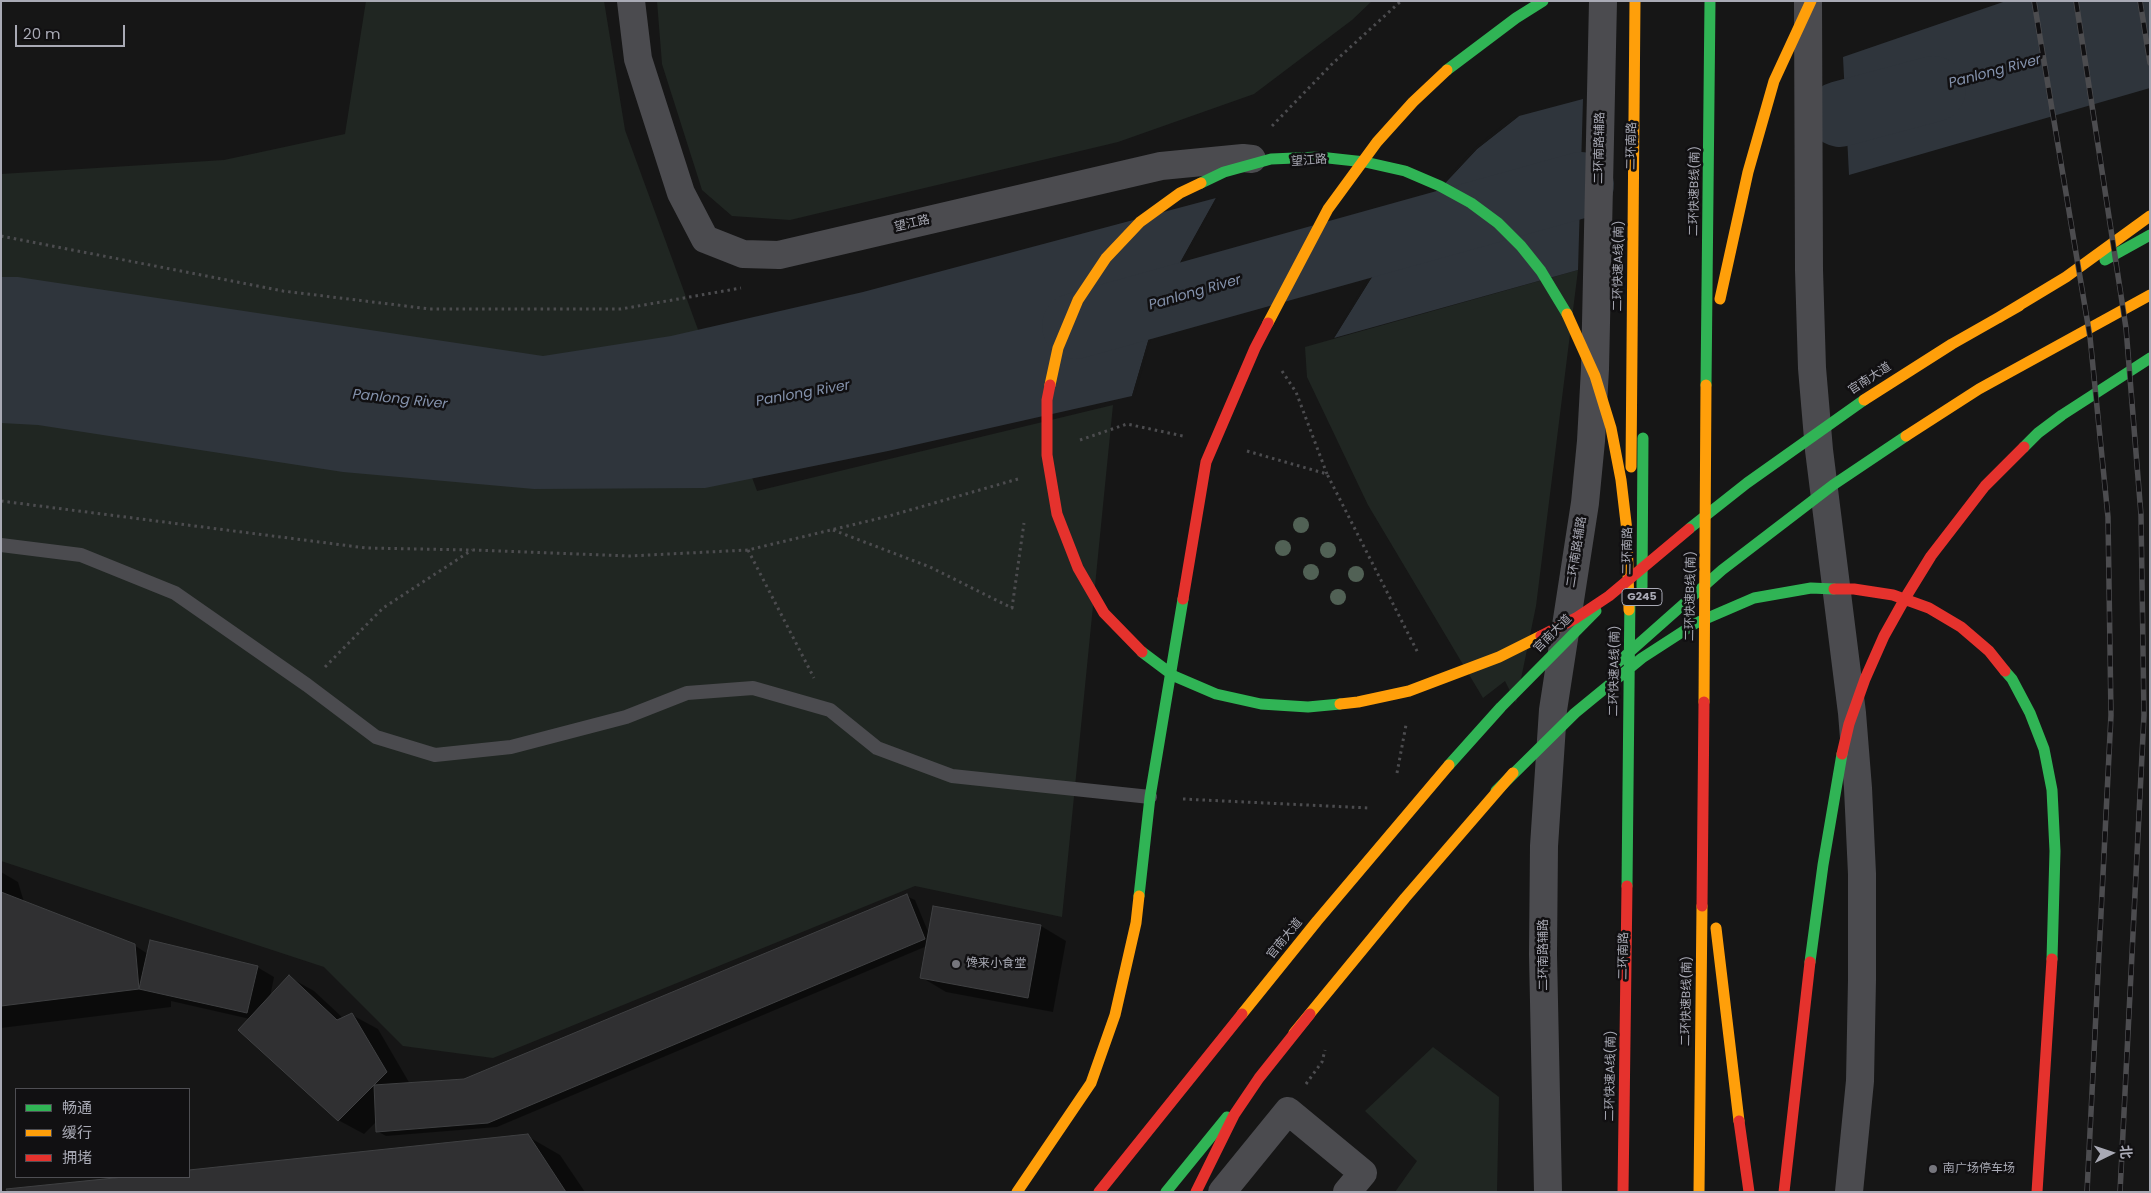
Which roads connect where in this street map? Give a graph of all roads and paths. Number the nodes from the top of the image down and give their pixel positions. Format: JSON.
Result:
{"nodes":[{"id":1,"x":631,"y":1,"type":"edge"},
{"id":2,"x":1401,"y":1,"type":"edge"},
{"id":3,"x":1543,"y":1,"type":"edge"},
{"id":4,"x":1603,"y":1,"type":"edge"},
{"id":5,"x":1635,"y":1,"type":"edge"},
{"id":6,"x":1700,"y":1,"type":"edge"},
{"id":7,"x":1710,"y":1,"type":"edge"},
{"id":8,"x":1810,"y":1,"type":"edge"},
{"id":9,"x":1646,"y":133,"type":"dead end"},
{"id":10,"x":1243,"y":158,"type":"junction"},
{"id":11,"x":1364,"y":161,"type":"junction"},
{"id":12,"x":2150,"y":216,"type":"edge"},
{"id":13,"x":2150,"y":235,"type":"edge"},
{"id":14,"x":1,"y":236,"type":"edge"},
{"id":15,"x":779,"y":255,"type":"junction"},
{"id":16,"x":2150,"y":295,"type":"edge"},
{"id":17,"x":1998,"y":318,"type":"junction"},
{"id":18,"x":2150,"y":358,"type":"edge"},
{"id":19,"x":1281,"y":368,"type":"dead end"},
{"id":20,"x":1074,"y":442,"type":"dead end"},
{"id":21,"x":1215,"y":442,"type":"junction"},
{"id":22,"x":1327,"y":474,"type":"junction"},
{"id":23,"x":1022,"y":478,"type":"dead end"},
{"id":24,"x":1,"y":501,"type":"edge"},
{"id":25,"x":1706,"y":504,"type":"junction"},
{"id":26,"x":1024,"y":522,"type":"dead end"},
{"id":27,"x":832,"y":529,"type":"junction"},
{"id":28,"x":1689,"y":529,"type":"junction"},
{"id":29,"x":1,"y":545,"type":"edge"},
{"id":30,"x":472,"y":550,"type":"junction"},
{"id":31,"x":748,"y":550,"type":"junction"},
{"id":32,"x":1629,"y":610,"type":"junction"},
{"id":33,"x":1417,"y":660,"type":"dead end"},
{"id":34,"x":307,"y":685,"type":"junction"},
{"id":35,"x":830,"y":710,"type":"junction"},
{"id":36,"x":1704,"y":718,"type":"junction"},
{"id":37,"x":1406,"y":722,"type":"dead end"},
{"id":38,"x":1396,"y":777,"type":"dead end"},
{"id":39,"x":1496,"y":792,"type":"junction"},
{"id":40,"x":1150,"y":797,"type":"junction"},
{"id":41,"x":1378,"y":808,"type":"dead end"},
{"id":42,"x":1714,"y":898,"type":"dead end"},
{"id":43,"x":1715,"y":915,"type":"dead end"},
{"id":44,"x":1310,"y":1014,"type":"junction"},
{"id":45,"x":1637,"y":1014,"type":"dead end"},
{"id":46,"x":1327,"y":1043,"type":"dead end"},
{"id":47,"x":1288,"y":1111,"type":"junction"},
{"id":48,"x":1017,"y":1192,"type":"edge"},
{"id":49,"x":1099,"y":1192,"type":"edge"},
{"id":50,"x":1166,"y":1192,"type":"edge"},
{"id":51,"x":1196,"y":1192,"type":"edge"},
{"id":52,"x":1222,"y":1192,"type":"edge"},
{"id":53,"x":1347,"y":1192,"type":"edge"},
{"id":54,"x":1548,"y":1192,"type":"edge"},
{"id":55,"x":1622,"y":1192,"type":"edge"},
{"id":56,"x":1689,"y":1192,"type":"edge"},
{"id":57,"x":1698,"y":1192,"type":"edge"},
{"id":58,"x":1749,"y":1192,"type":"edge"},
{"id":59,"x":1784,"y":1192,"type":"edge"},
{"id":60,"x":1849,"y":1192,"type":"edge"},
{"id":61,"x":2037,"y":1192,"type":"edge"}],
"edges":[{"from":1,"to":15,"type":"street","name":"望江路"},
{"from":2,"to":10,"type":"path"},
{"from":3,"to":11,"type":"main road"},
{"from":4,"to":54,"type":"street","name":"二环南路辅路"},
{"from":5,"to":32,"type":"main road","name":"二环快速A线(南)"},
{"from":6,"to":56,"type":"main road"},
{"from":7,"to":25,"type":"main road","name":"二环快速B线(南)"},
{"from":8,"to":25,"type":"main road"},
{"from":8,"to":60,"type":"street"},
{"from":9,"to":45,"type":"main road","name":"二环南路","number":"G245"},
{"from":10,"to":11,"type":"street","name":"望江路"},
{"from":10,"to":15,"type":"street","name":"望江路"},
{"from":11,"to":21,"type":"main road"},
{"from":12,"to":17,"type":"main road"},
{"from":13,"to":17,"type":"main road","name":"官南大道"},
{"from":14,"to":15,"type":"path"},
{"from":16,"to":39,"type":"main road"},
{"from":17,"to":28,"type":"main road","name":"官南大道"},
{"from":18,"to":59,"type":"main road"},
{"from":19,"to":22,"type":"path"},
{"from":20,"to":21,"type":"path"},
{"from":21,"to":22,"type":"path"},
{"from":21,"to":40,"type":"main road"},
{"from":22,"to":33,"type":"path"},
{"from":23,"to":27,"type":"path"},
{"from":24,"to":30,"type":"path"},
{"from":25,"to":36,"type":"main road","name":"二环快速B线(南)"},
{"from":26,"to":27,"type":"path"},
{"from":27,"to":31,"type":"path"},
{"from":28,"to":32,"type":"main road"},
{"from":28,"to":49,"type":"main road","name":"官南大道"},
{"from":29,"to":34,"type":"lane"},
{"from":30,"to":31,"type":"path"},
{"from":30,"to":34,"type":"path"},
{"from":31,"to":35,"type":"path"},
{"from":32,"to":55,"type":"main road","name":"二环快速A线(南)"},
{"from":34,"to":35,"type":"lane"},
{"from":35,"to":40,"type":"lane"},
{"from":36,"to":42,"type":"main road"},
{"from":36,"to":57,"type":"main road","name":"二环快速B线(南)"},
{"from":37,"to":38,"type":"path"},
{"from":39,"to":44,"type":"main road"},
{"from":39,"to":61,"type":"main road"},
{"from":40,"to":41,"type":"path"},
{"from":40,"to":48,"type":"main road"},
{"from":43,"to":58,"type":"main road"},
{"from":44,"to":50,"type":"main road"},
{"from":44,"to":51,"type":"main road"},
{"from":46,"to":47,"type":"path"},
{"from":47,"to":52,"type":"street"},
{"from":47,"to":53,"type":"street"}]}
